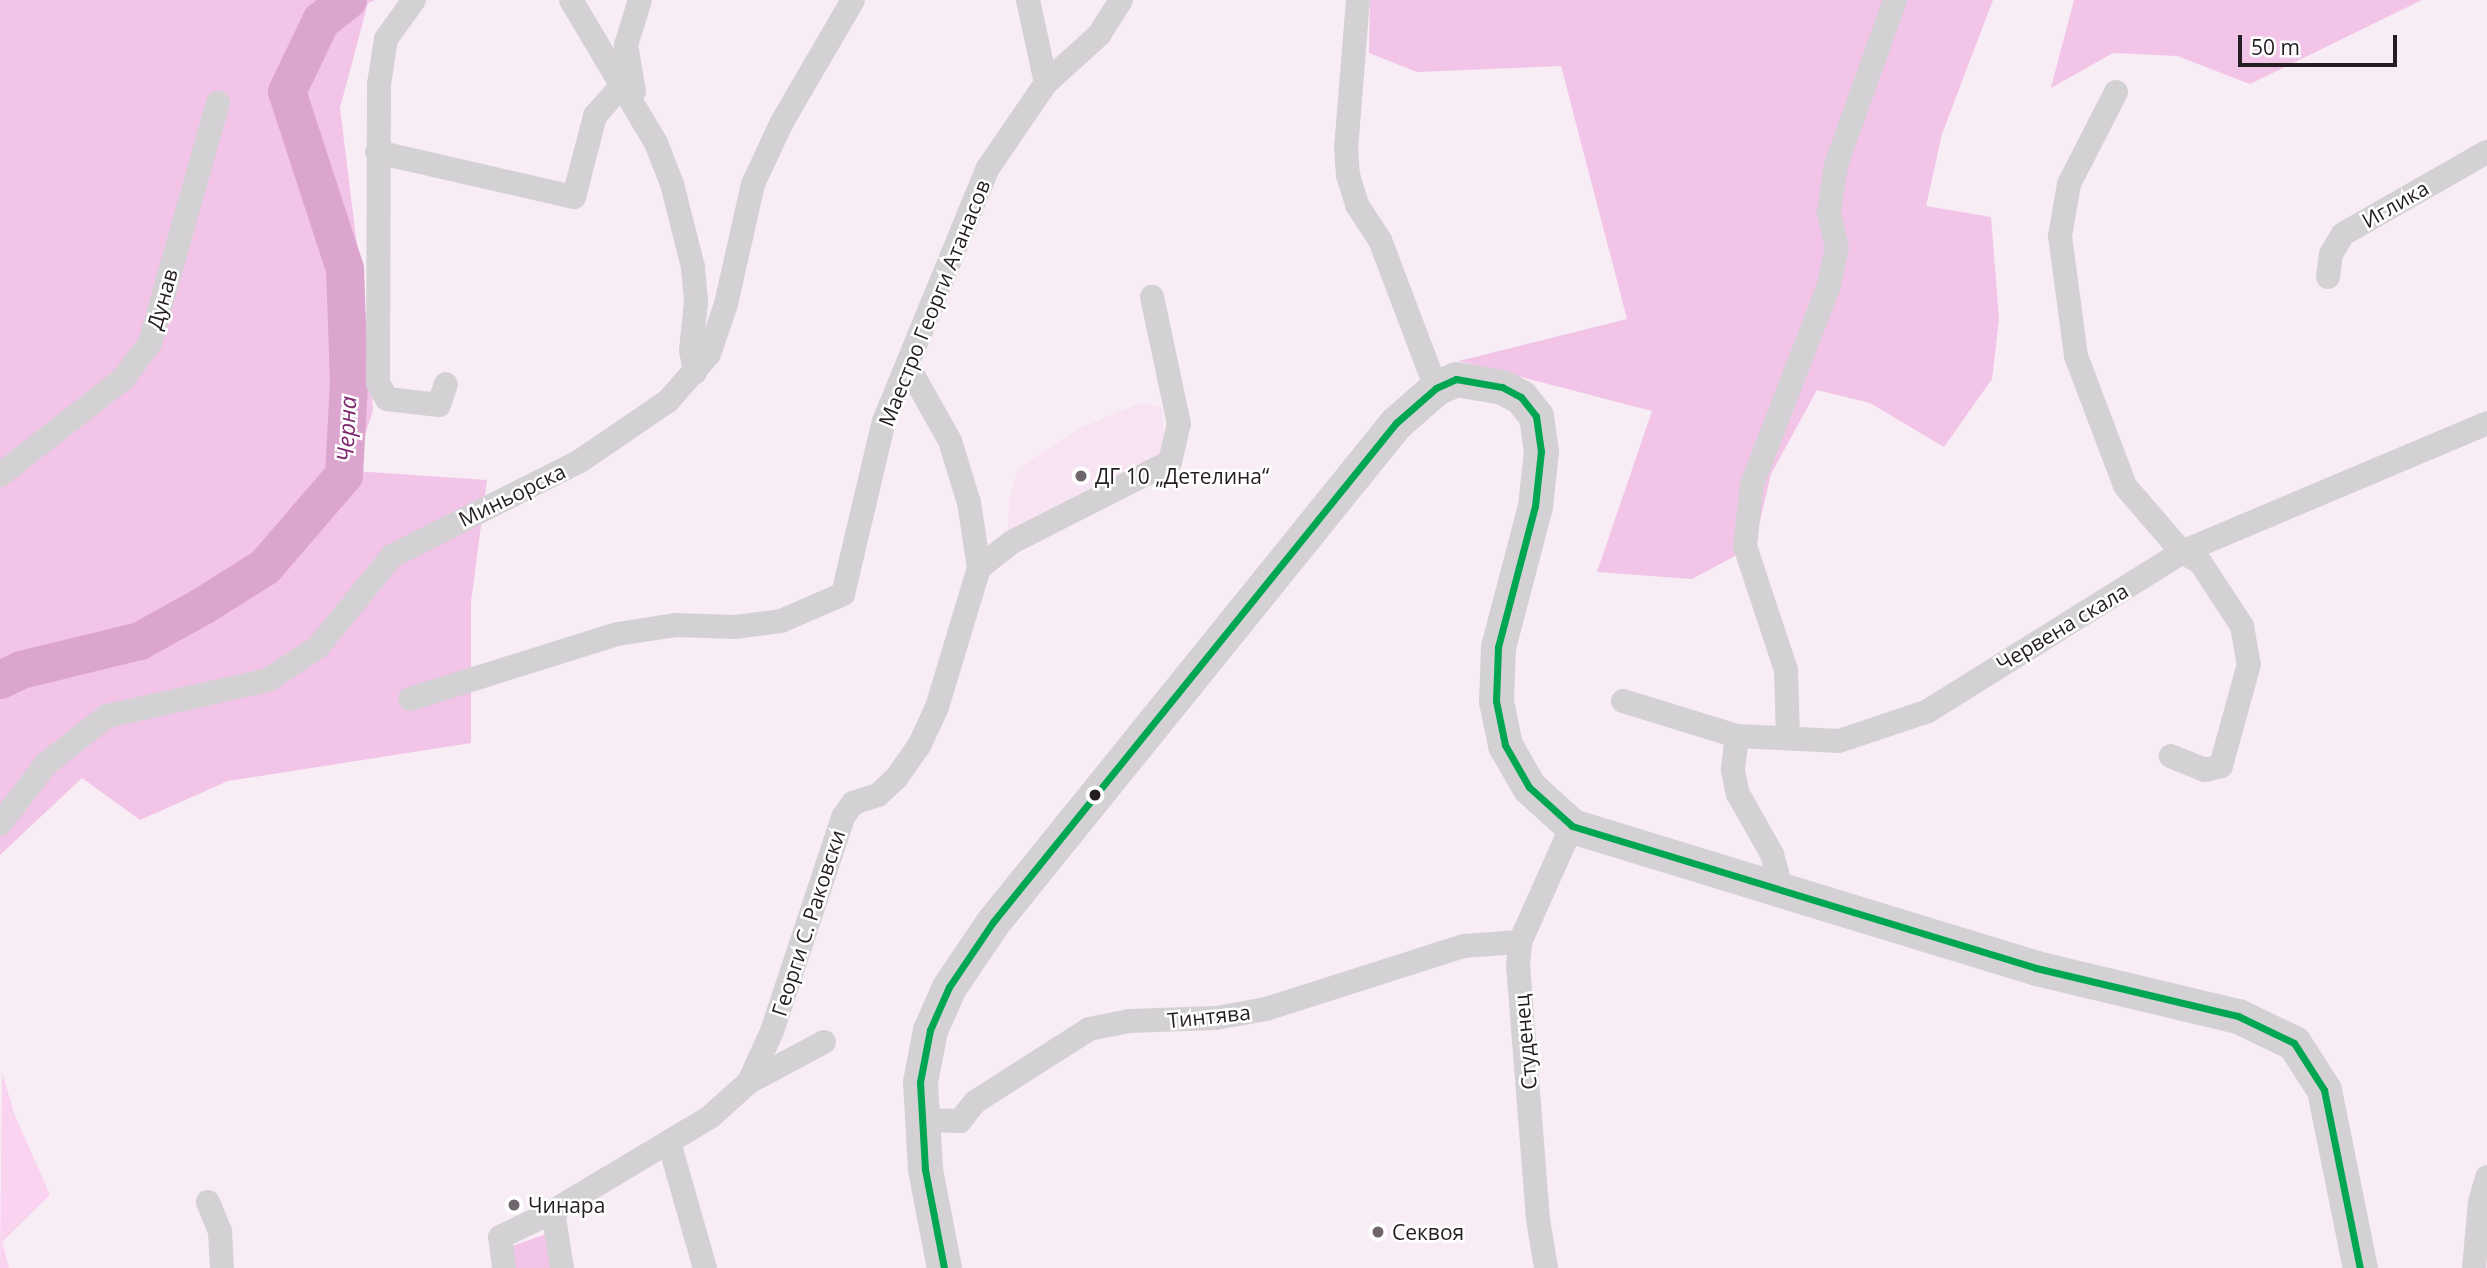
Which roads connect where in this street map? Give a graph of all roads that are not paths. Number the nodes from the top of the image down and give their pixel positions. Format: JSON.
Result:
{"nodes":[{"id":1,"x":414,"y":0,"type":"edge"},
{"id":2,"x":571,"y":0,"type":"edge"},
{"id":3,"x":640,"y":0,"type":"edge"},
{"id":4,"x":853,"y":0,"type":"edge"},
{"id":5,"x":1028,"y":0,"type":"edge"},
{"id":6,"x":1121,"y":0,"type":"edge"},
{"id":7,"x":1358,"y":0,"type":"edge"},
{"id":8,"x":1895,"y":0,"type":"edge"},
{"id":9,"x":1046,"y":83,"type":"junction"},
{"id":10,"x":622,"y":85,"type":"junction"},
{"id":11,"x":2116,"y":92,"type":"dead end"},
{"id":12,"x":218,"y":102,"type":"dead end"},
{"id":13,"x":638,"y":112,"type":"junction"},
{"id":14,"x":377,"y":152,"type":"junction"},
{"id":15,"x":2487,"y":152,"type":"edge"},
{"id":16,"x":2328,"y":276,"type":"dead end"},
{"id":17,"x":1152,"y":297,"type":"dead end"},
{"id":18,"x":909,"y":368,"type":"junction"},
{"id":19,"x":695,"y":373,"type":"junction"},
{"id":20,"x":446,"y":384,"type":"dead end"},
{"id":21,"x":1436,"y":388,"type":"junction"},
{"id":22,"x":2487,"y":423,"type":"edge"},
{"id":23,"x":0,"y":475,"type":"edge"},
{"id":24,"x":2182,"y":552,"type":"junction"},
{"id":25,"x":979,"y":568,"type":"junction"},
{"id":26,"x":410,"y":699,"type":"dead end"},
{"id":27,"x":1623,"y":701,"type":"dead end"},
{"id":28,"x":1737,"y":736,"type":"junction"},
{"id":29,"x":1788,"y":738,"type":"junction"},
{"id":30,"x":2171,"y":756,"type":"dead end"},
{"id":31,"x":0,"y":824,"type":"edge"},
{"id":32,"x":1572,"y":826,"type":"junction"},
{"id":33,"x":1775,"y":890,"type":"junction"},
{"id":34,"x":1520,"y":942,"type":"junction"},
{"id":35,"x":824,"y":1042,"type":"dead end"},
{"id":36,"x":749,"y":1082,"type":"junction"},
{"id":37,"x":920,"y":1120,"type":"junction"},
{"id":38,"x":669,"y":1142,"type":"junction"},
{"id":39,"x":2487,"y":1177,"type":"edge"},
{"id":40,"x":208,"y":1202,"type":"dead end"},
{"id":41,"x":548,"y":1214,"type":"junction"},
{"id":42,"x":222,"y":1268,"type":"edge"},
{"id":43,"x":504,"y":1268,"type":"edge"},
{"id":44,"x":562,"y":1268,"type":"edge"},
{"id":45,"x":705,"y":1268,"type":"edge"},
{"id":46,"x":944,"y":1268,"type":"edge"},
{"id":47,"x":1546,"y":1268,"type":"edge"},
{"id":48,"x":2360,"y":1268,"type":"edge"},
{"id":49,"x":2474,"y":1268,"type":"edge"}],
"edges":[{"from":1,"to":14,"type":"street"},
{"from":2,"to":10,"type":"street"},
{"from":3,"to":13,"type":"street"},
{"from":4,"to":19,"type":"street","name":"Миньорска"},
{"from":5,"to":9,"type":"street"},
{"from":6,"to":9,"type":"street","name":"Маестро Георги Атанасов"},
{"from":7,"to":21,"type":"street"},
{"from":8,"to":29,"type":"street"},
{"from":9,"to":18,"type":"street","name":"Маестро Георги Атанасов"},
{"from":10,"to":13,"type":"street"},
{"from":10,"to":14,"type":"street"},
{"from":11,"to":24,"type":"street"},
{"from":12,"to":23,"type":"street","name":"Дунав"},
{"from":13,"to":19,"type":"street"},
{"from":14,"to":20,"type":"street"},
{"from":15,"to":16,"type":"street","name":"Иглика"},
{"from":17,"to":25,"type":"street"},
{"from":18,"to":25,"type":"street","name":"Георги С. Раковски"},
{"from":18,"to":26,"type":"street","name":"Маестро Георги Атанасов"},
{"from":19,"to":31,"type":"street","name":"Миньорска"},
{"from":21,"to":32,"type":"street"},
{"from":21,"to":37,"type":"street"},
{"from":22,"to":24,"type":"street","name":"Червена скала"},
{"from":24,"to":29,"type":"street","name":"Червена скала"},
{"from":24,"to":30,"type":"street"},
{"from":25,"to":36,"type":"street","name":"Георги С. Раковски"},
{"from":27,"to":28,"type":"street","name":"Червена скала"},
{"from":28,"to":29,"type":"street","name":"Червена скала"},
{"from":28,"to":33,"type":"street"},
{"from":32,"to":33,"type":"street"},
{"from":32,"to":34,"type":"street","name":"Студенец"},
{"from":33,"to":48,"type":"street"},
{"from":34,"to":37,"type":"street","name":"Тинтява"},
{"from":34,"to":47,"type":"street","name":"Студенец"},
{"from":35,"to":36,"type":"street"},
{"from":36,"to":38,"type":"street","name":"Георги С. Раковски"},
{"from":37,"to":46,"type":"street"},
{"from":38,"to":41,"type":"street","name":"Георги С. Раковски"},
{"from":38,"to":45,"type":"street"},
{"from":39,"to":49,"type":"street"},
{"from":40,"to":42,"type":"street"},
{"from":41,"to":43,"type":"street","name":"Георги С. Раковски"},
{"from":41,"to":44,"type":"street"}]}
